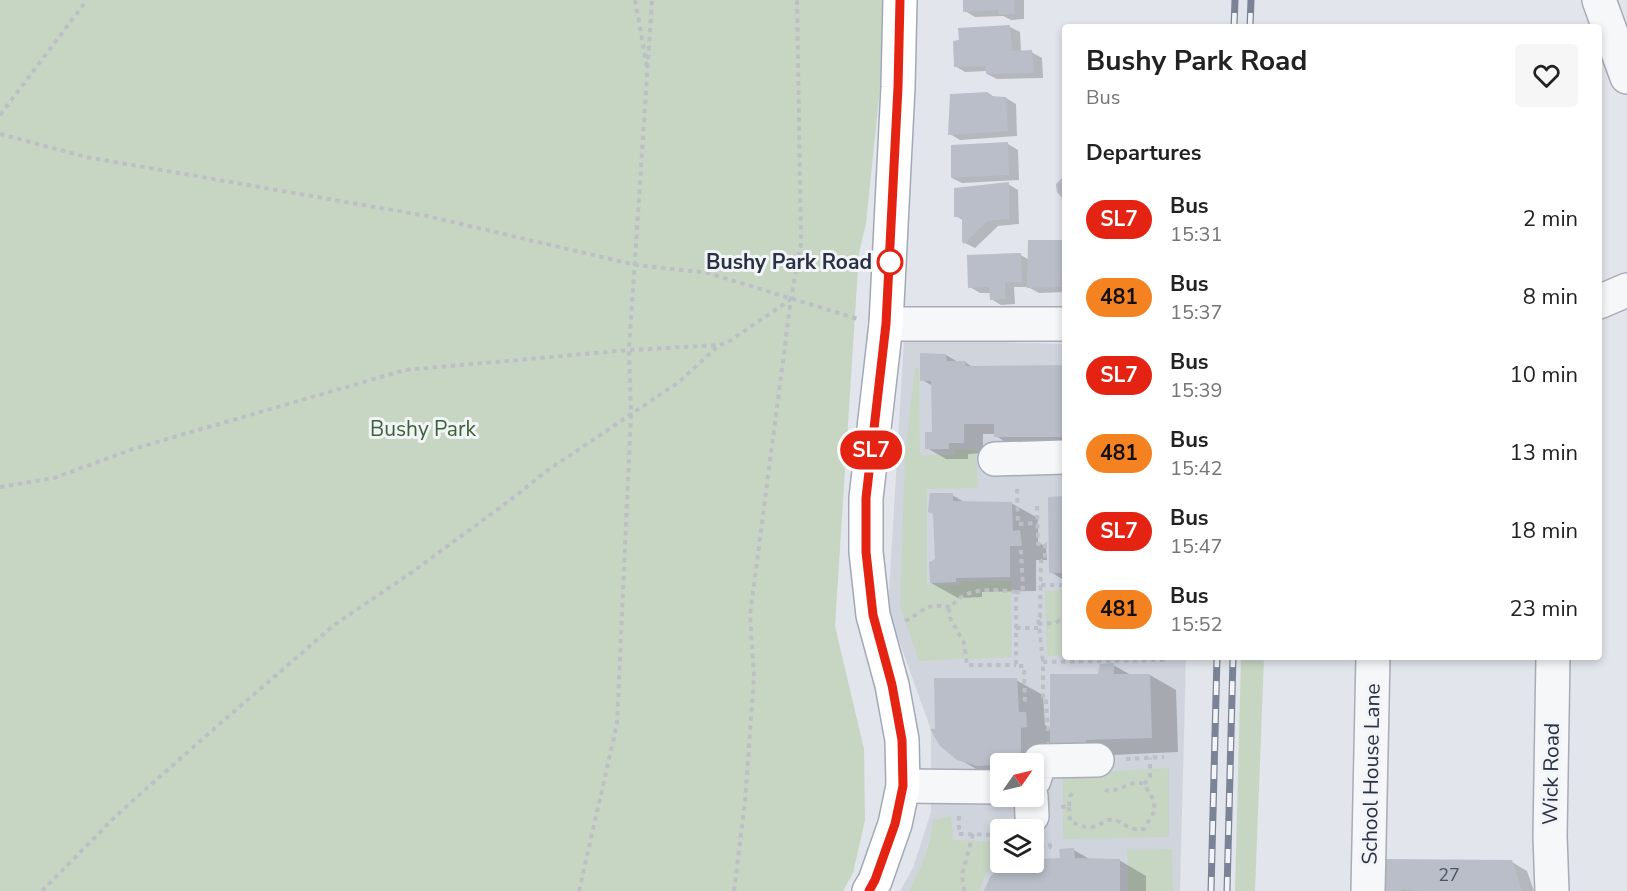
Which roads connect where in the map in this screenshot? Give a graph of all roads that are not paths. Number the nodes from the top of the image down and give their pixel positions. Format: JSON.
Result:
{"nodes":[{"id":1,"x":900,"y":0,"type":"edge"},
{"id":2,"x":1599,"y":0,"type":"edge"},
{"id":3,"x":1627,"y":76,"type":"edge"},
{"id":4,"x":1627,"y":290,"type":"edge"},
{"id":5,"x":1602,"y":301,"type":"edge"},
{"id":6,"x":886,"y":324,"type":"junction"},
{"id":7,"x":1062,"y":324,"type":"edge"},
{"id":8,"x":1062,"y":457,"type":"edge"},
{"id":9,"x":995,"y":459,"type":"dead end"},
{"id":10,"x":1373,"y":660,"type":"edge"},
{"id":11,"x":1553,"y":660,"type":"edge"},
{"id":12,"x":1044,"y":761,"type":"edge"},
{"id":13,"x":1107,"y":769,"type":"road end"},
{"id":14,"x":903,"y":786,"type":"junction"},
{"id":15,"x":990,"y":787,"type":"edge"},
{"id":16,"x":869,"y":891,"type":"edge"},
{"id":17,"x":1368,"y":891,"type":"edge"},
{"id":18,"x":1552,"y":891,"type":"edge"}],
"edges":[{"from":1,"to":6,"type":"main road"},
{"from":2,"to":3,"type":"street"},
{"from":4,"to":5,"type":"street"},
{"from":6,"to":7,"type":"street"},
{"from":6,"to":14,"type":"main road"},
{"from":8,"to":9,"type":"street"},
{"from":10,"to":17,"type":"street","name":"School House Lane"},
{"from":11,"to":18,"type":"street","name":"Wick Road"},
{"from":12,"to":13,"type":"street"},
{"from":14,"to":15,"type":"street"},
{"from":14,"to":16,"type":"main road"}]}
